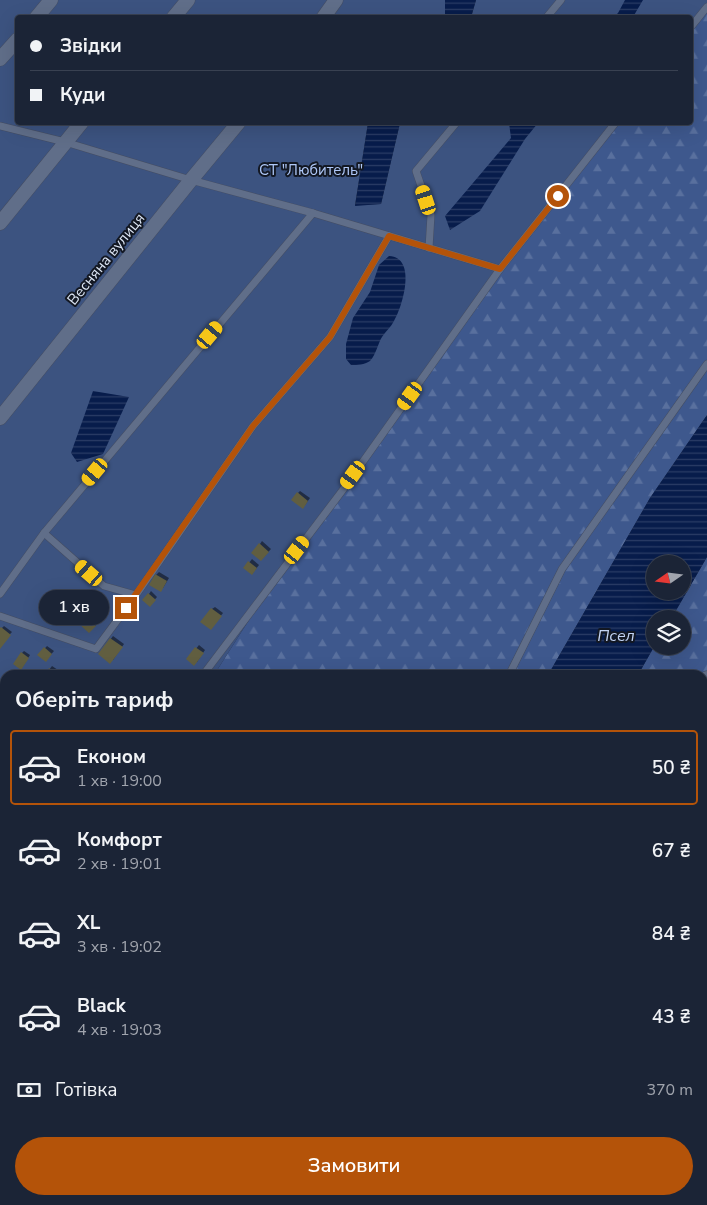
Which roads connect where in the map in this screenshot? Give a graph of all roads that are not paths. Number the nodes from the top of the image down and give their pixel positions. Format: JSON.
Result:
{"nodes":[{"id":1,"x":51,"y":0,"type":"edge"},
{"id":2,"x":188,"y":0,"type":"edge"},
{"id":3,"x":336,"y":0,"type":"edge"},
{"id":4,"x":560,"y":0,"type":"edge"},
{"id":5,"x":707,"y":7,"type":"edge"},
{"id":6,"x":38,"y":15,"type":"edge"},
{"id":7,"x":176,"y":15,"type":"edge"},
{"id":8,"x":325,"y":15,"type":"edge"},
{"id":9,"x":548,"y":15,"type":"edge"},
{"id":10,"x":693,"y":24,"type":"edge"},
{"id":11,"x":15,"y":42,"type":"edge"},
{"id":12,"x":0,"y":60,"type":"edge"},
{"id":13,"x":79,"y":125,"type":"edge"},
{"id":14,"x":237,"y":125,"type":"edge"},
{"id":15,"x":454,"y":125,"type":"edge"},
{"id":16,"x":614,"y":125,"type":"edge"},
{"id":17,"x":0,"y":126,"type":"edge"},
{"id":18,"x":65,"y":142,"type":"junction"},
{"id":19,"x":191,"y":180,"type":"junction"},
{"id":20,"x":313,"y":213,"type":"junction"},
{"id":21,"x":0,"y":223,"type":"edge"},
{"id":22,"x":389,"y":236,"type":"junction"},
{"id":23,"x":429,"y":248,"type":"junction"},
{"id":24,"x":500,"y":269,"type":"junction"},
{"id":25,"x":707,"y":364,"type":"edge"},
{"id":26,"x":0,"y":418,"type":"edge"},
{"id":27,"x":44,"y":534,"type":"junction"},
{"id":28,"x":0,"y":594,"type":"edge"},
{"id":29,"x":136,"y":594,"type":"junction"},
{"id":30,"x":0,"y":616,"type":"edge"},
{"id":31,"x":207,"y":670,"type":"edge"},
{"id":32,"x":511,"y":670,"type":"edge"}],
"edges":[{"from":1,"to":6,"type":"street"},
{"from":2,"to":7,"type":"street"},
{"from":3,"to":8,"type":"street"},
{"from":4,"to":9,"type":"lane"},
{"from":5,"to":10,"type":"lane"},
{"from":11,"to":12,"type":"street"},
{"from":13,"to":18,"type":"street"},
{"from":14,"to":19,"type":"street","name":"Весняна вулиця"},
{"from":15,"to":23,"type":"lane"},
{"from":16,"to":24,"type":"lane"},
{"from":17,"to":18,"type":"lane"},
{"from":18,"to":19,"type":"lane"},
{"from":18,"to":21,"type":"street"},
{"from":19,"to":20,"type":"lane"},
{"from":19,"to":26,"type":"street","name":"Весняна вулиця"},
{"from":20,"to":22,"type":"lane"},
{"from":20,"to":27,"type":"lane"},
{"from":22,"to":23,"type":"lane"},
{"from":22,"to":29,"type":"lane"},
{"from":23,"to":24,"type":"lane"},
{"from":24,"to":31,"type":"lane"},
{"from":25,"to":32,"type":"lane"},
{"from":27,"to":28,"type":"lane"},
{"from":27,"to":29,"type":"lane"},
{"from":29,"to":30,"type":"lane"}]}
